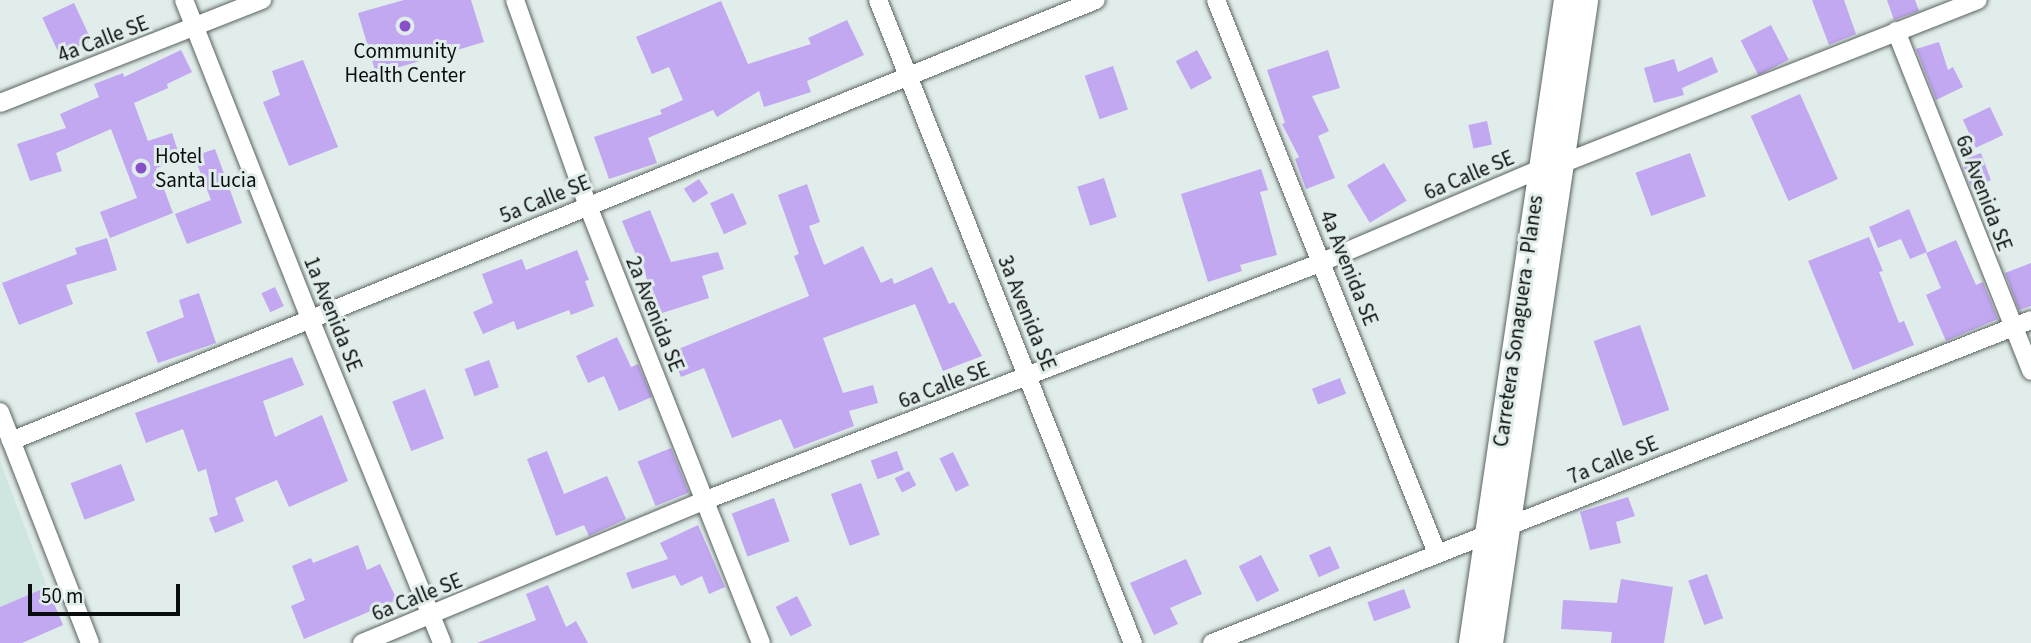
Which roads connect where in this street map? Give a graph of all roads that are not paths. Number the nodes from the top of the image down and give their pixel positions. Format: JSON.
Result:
{"nodes":[{"id":1,"x":184,"y":0,"type":"edge"},
{"id":2,"x":262,"y":0,"type":"edge"},
{"id":3,"x":515,"y":0,"type":"edge"},
{"id":4,"x":878,"y":0,"type":"edge"},
{"id":5,"x":1096,"y":0,"type":"edge"},
{"id":6,"x":1216,"y":0,"type":"edge"},
{"id":7,"x":1567,"y":0,"type":"edge"},
{"id":8,"x":1585,"y":0,"type":"edge"},
{"id":9,"x":1978,"y":0,"type":"edge"},
{"id":10,"x":195,"y":27,"type":"junction"},
{"id":11,"x":1896,"y":31,"type":"junction"},
{"id":12,"x":907,"y":76,"type":"junction"},
{"id":13,"x":0,"y":103,"type":"edge"},
{"id":14,"x":1551,"y":167,"type":"junction"},
{"id":15,"x":588,"y":206,"type":"junction"},
{"id":16,"x":1322,"y":262,"type":"junction"},
{"id":17,"x":310,"y":319,"type":"junction"},
{"id":18,"x":2031,"y":320,"type":"edge"},
{"id":19,"x":2012,"y":327,"type":"junction"},
{"id":20,"x":2031,"y":371,"type":"edge"},
{"id":21,"x":1028,"y":377,"type":"junction"},
{"id":22,"x":0,"y":412,"type":"edge"},
{"id":23,"x":11,"y":441,"type":"junction"},
{"id":24,"x":706,"y":500,"type":"junction"},
{"id":25,"x":1498,"y":530,"type":"junction"},
{"id":26,"x":1437,"y":553,"type":"junction"},
{"id":27,"x":432,"y":616,"type":"junction"},
{"id":28,"x":89,"y":643,"type":"edge"},
{"id":29,"x":362,"y":643,"type":"edge"},
{"id":30,"x":442,"y":643,"type":"edge"},
{"id":31,"x":761,"y":643,"type":"edge"},
{"id":32,"x":1133,"y":643,"type":"edge"},
{"id":33,"x":1212,"y":643,"type":"edge"},
{"id":34,"x":1472,"y":643,"type":"edge"},
{"id":35,"x":1490,"y":643,"type":"edge"}],
"edges":[{"from":1,"to":10,"type":"street","name":"1a Avenida SE"},
{"from":2,"to":10,"type":"street","name":"4a Calle SE"},
{"from":3,"to":15,"type":"street","name":"2a Avenida SE"},
{"from":4,"to":12,"type":"street","name":"3a Avenida SE"},
{"from":5,"to":12,"type":"street","name":"5a Calle SE"},
{"from":6,"to":16,"type":"street","name":"4a Avenida SE"},
{"from":7,"to":14,"type":"main road","name":"Carretera Sonaguera - Planes"},
{"from":8,"to":14,"type":"main road","name":"Carretera Sonaguera - Planes"},
{"from":9,"to":11,"type":"street","name":"6a Calle SE"},
{"from":10,"to":13,"type":"street","name":"4a Calle SE"},
{"from":10,"to":17,"type":"street","name":"1a Avenida SE"},
{"from":11,"to":14,"type":"street","name":"6a Calle SE"},
{"from":11,"to":19,"type":"street","name":"6a Avenida SE"},
{"from":12,"to":15,"type":"street","name":"5a Calle SE"},
{"from":12,"to":21,"type":"street","name":"3a Avenida SE"},
{"from":14,"to":16,"type":"street","name":"6a Calle SE"},
{"from":14,"to":25,"type":"main road","name":"Carretera Sonaguera - Planes"},
{"from":15,"to":17,"type":"street","name":"5a Calle SE"},
{"from":15,"to":24,"type":"street","name":"2a Avenida SE"},
{"from":16,"to":21,"type":"street","name":"6a Calle SE"},
{"from":16,"to":26,"type":"street","name":"4a Avenida SE"},
{"from":17,"to":23,"type":"street","name":"5a Calle SE"},
{"from":17,"to":27,"type":"street","name":"1a Avenida SE"},
{"from":18,"to":19,"type":"street","name":"7a Calle SE"},
{"from":19,"to":20,"type":"street","name":"6a Avenida SE"},
{"from":19,"to":25,"type":"street","name":"7a Calle SE"},
{"from":21,"to":24,"type":"street","name":"6a Calle SE"},
{"from":21,"to":32,"type":"street","name":"3a Avenida SE"},
{"from":22,"to":23,"type":"street"},
{"from":23,"to":28,"type":"street"},
{"from":24,"to":27,"type":"street","name":"6a Calle SE"},
{"from":24,"to":31,"type":"street","name":"2a Avenida SE"},
{"from":25,"to":26,"type":"street","name":"7a Calle SE"},
{"from":25,"to":34,"type":"main road","name":"Carretera Sonaguera - Planes"},
{"from":25,"to":35,"type":"main road","name":"Carretera Sonaguera - Planes"},
{"from":26,"to":33,"type":"street","name":"7a Calle SE"},
{"from":27,"to":29,"type":"street","name":"6a Calle SE"},
{"from":27,"to":30,"type":"street","name":"1a Avenida SE"}]}
